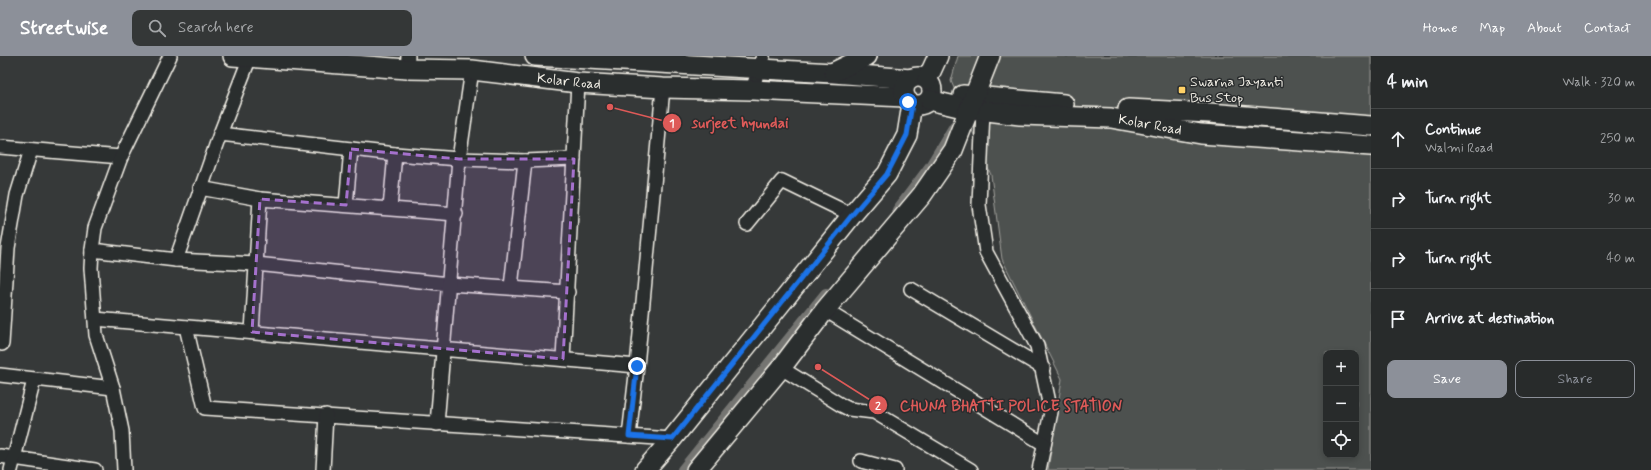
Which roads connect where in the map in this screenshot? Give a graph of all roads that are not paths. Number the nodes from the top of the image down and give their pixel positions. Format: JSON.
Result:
{"nodes":[{"id":1,"x":170,"y":56,"type":"edge"},
{"id":2,"x":542,"y":56,"type":"edge"},
{"id":3,"x":867,"y":56,"type":"edge"},
{"id":4,"x":924,"y":56,"type":"edge"},
{"id":5,"x":938,"y":56,"type":"edge"},
{"id":6,"x":990,"y":56,"type":"edge"},
{"id":7,"x":242,"y":57,"type":"edge"},
{"id":8,"x":583,"y":57,"type":"edge"},
{"id":9,"x":761,"y":62,"type":"edge"},
{"id":10,"x":408,"y":63,"type":"edge"},
{"id":11,"x":472,"y":70,"type":"junction"},
{"id":12,"x":833,"y":73,"type":"junction"},
{"id":13,"x":540,"y":78,"type":"junction"},
{"id":14,"x":578,"y":83,"type":"junction"},
{"id":15,"x":662,"y":88,"type":"junction"},
{"id":16,"x":752,"y":90,"type":"junction"},
{"id":17,"x":924,"y":91,"type":"junction"},
{"id":18,"x":972,"y":104,"type":"junction"},
{"id":19,"x":1371,"y":126,"type":"edge"},
{"id":20,"x":220,"y":134,"type":"junction"},
{"id":21,"x":1371,"y":146,"type":"edge"},
{"id":22,"x":0,"y":147,"type":"edge"},
{"id":23,"x":351,"y":149,"type":"junction"},
{"id":24,"x":31,"y":150,"type":"junction"},
{"id":25,"x":395,"y":154,"type":"junction"},
{"id":26,"x":120,"y":157,"type":"junction"},
{"id":27,"x":459,"y":159,"type":"junction"},
{"id":28,"x":574,"y":159,"type":"junction"},
{"id":29,"x":524,"y":161,"type":"junction"},
{"id":30,"x":200,"y":188,"type":"junction"},
{"id":31,"x":260,"y":199,"type":"junction"},
{"id":32,"x":346,"y":205,"type":"junction"},
{"id":33,"x":390,"y":208,"type":"junction"},
{"id":34,"x":456,"y":214,"type":"junction"},
{"id":35,"x":852,"y":215,"type":"junction"},
{"id":36,"x":747,"y":224,"type":"dead end"},
{"id":37,"x":92,"y":250,"type":"junction"},
{"id":38,"x":176,"y":260,"type":"junction"},
{"id":39,"x":256,"y":264,"type":"junction"},
{"id":40,"x":3,"y":280,"type":"edge"},
{"id":41,"x":449,"y":284,"type":"junction"},
{"id":42,"x":511,"y":288,"type":"junction"},
{"id":43,"x":911,"y":289,"type":"dead end"},
{"id":44,"x":568,"y":292,"type":"junction"},
{"id":45,"x":825,"y":310,"type":"junction"},
{"id":46,"x":95,"y":319,"type":"junction"},
{"id":47,"x":186,"y":327,"type":"junction"},
{"id":48,"x":252,"y":332,"type":"junction"},
{"id":49,"x":2,"y":344,"type":"dead end"},
{"id":50,"x":444,"y":349,"type":"junction"},
{"id":51,"x":563,"y":360,"type":"junction"},
{"id":52,"x":637,"y":366,"type":"junction"},
{"id":53,"x":781,"y":368,"type":"junction"},
{"id":54,"x":1043,"y":368,"type":"junction"},
{"id":55,"x":0,"y":375,"type":"edge"},
{"id":56,"x":34,"y":380,"type":"junction"},
{"id":57,"x":113,"y":388,"type":"junction"},
{"id":58,"x":326,"y":415,"type":"junction"},
{"id":59,"x":437,"y":424,"type":"junction"},
{"id":60,"x":629,"y":436,"type":"junction"},
{"id":61,"x":672,"y":439,"type":"junction"},
{"id":62,"x":1044,"y":444,"type":"junction"},
{"id":63,"x":0,"y":456,"type":"edge"},
{"id":64,"x":861,"y":461,"type":"dead end"},
{"id":65,"x":13,"y":464,"type":"edge"},
{"id":66,"x":95,"y":470,"type":"edge"},
{"id":67,"x":124,"y":470,"type":"edge"},
{"id":68,"x":322,"y":470,"type":"edge"},
{"id":69,"x":645,"y":470,"type":"edge"},
{"id":70,"x":696,"y":470,"type":"edge"},
{"id":71,"x":895,"y":470,"type":"edge"},
{"id":72,"x":971,"y":470,"type":"edge"},
{"id":73,"x":1039,"y":470,"type":"edge"}],
"edges":[{"from":1,"to":26,"type":"street"},
{"from":2,"to":8,"type":"main road","name":"Kolar Road"},
{"from":2,"to":13,"type":"street"},
{"from":3,"to":12,"type":"main road"},
{"from":4,"to":17,"type":"main road"},
{"from":5,"to":17,"type":"main road"},
{"from":6,"to":18,"type":"main road"},
{"from":7,"to":10,"type":"main road","name":"Kolar Road"},
{"from":7,"to":20,"type":"street"},
{"from":8,"to":9,"type":"main road","name":"Kolar Road"},
{"from":8,"to":14,"type":"main road"},
{"from":9,"to":12,"type":"main road","name":"Kolar Road"},
{"from":9,"to":16,"type":"street"},
{"from":10,"to":11,"type":"main road","name":"Kolar Road"},
{"from":11,"to":13,"type":"main road","name":"Kolar Road"},
{"from":11,"to":27,"type":"street"},
{"from":12,"to":17,"type":"main road","name":"Kolar Road"},
{"from":13,"to":14,"type":"main road","name":"Kolar Road"},
{"from":14,"to":15,"type":"main road","name":"Kolar Road"},
{"from":14,"to":28,"type":"street"},
{"from":15,"to":16,"type":"main road","name":"Kolar Road"},
{"from":15,"to":52,"type":"street"},
{"from":16,"to":17,"type":"main road","name":"Kolar Road"},
{"from":17,"to":18,"type":"main road","name":"Kolar Road"},
{"from":17,"to":35,"type":"main road"},
{"from":18,"to":19,"type":"main road","name":"Kolar Road"},
{"from":18,"to":21,"type":"main road","name":"Kolar Road"},
{"from":18,"to":45,"type":"main road"},
{"from":18,"to":54,"type":"street"},
{"from":20,"to":23,"type":"street"},
{"from":20,"to":30,"type":"street"},
{"from":22,"to":24,"type":"street"},
{"from":23,"to":25,"type":"street"},
{"from":23,"to":32,"type":"street"},
{"from":24,"to":26,"type":"street"},
{"from":24,"to":40,"type":"street"},
{"from":25,"to":27,"type":"street"},
{"from":25,"to":33,"type":"street"},
{"from":26,"to":37,"type":"street"},
{"from":27,"to":29,"type":"street"},
{"from":27,"to":34,"type":"street"},
{"from":28,"to":29,"type":"street"},
{"from":28,"to":44,"type":"street"},
{"from":29,"to":42,"type":"street"},
{"from":30,"to":31,"type":"street"},
{"from":30,"to":38,"type":"street"},
{"from":31,"to":32,"type":"street"},
{"from":31,"to":39,"type":"street"},
{"from":32,"to":33,"type":"street"},
{"from":33,"to":34,"type":"street"},
{"from":34,"to":41,"type":"street"},
{"from":35,"to":36,"type":"street"},
{"from":35,"to":61,"type":"main road"},
{"from":37,"to":38,"type":"street"},
{"from":37,"to":46,"type":"street"},
{"from":38,"to":39,"type":"street"},
{"from":39,"to":41,"type":"street"},
{"from":39,"to":48,"type":"street"},
{"from":40,"to":49,"type":"street"},
{"from":41,"to":42,"type":"street"},
{"from":41,"to":50,"type":"street"},
{"from":42,"to":44,"type":"street"},
{"from":43,"to":54,"type":"street"},
{"from":44,"to":51,"type":"street"},
{"from":45,"to":53,"type":"main road"},
{"from":45,"to":62,"type":"street"},
{"from":46,"to":47,"type":"street"},
{"from":46,"to":57,"type":"street"},
{"from":47,"to":48,"type":"street"},
{"from":47,"to":58,"type":"street"},
{"from":48,"to":50,"type":"street"},
{"from":50,"to":51,"type":"street"},
{"from":50,"to":59,"type":"street"},
{"from":51,"to":52,"type":"street"},
{"from":52,"to":60,"type":"street"},
{"from":53,"to":70,"type":"main road"},
{"from":53,"to":72,"type":"street"},
{"from":54,"to":62,"type":"street"},
{"from":55,"to":56,"type":"street"},
{"from":56,"to":57,"type":"street"},
{"from":56,"to":65,"type":"street"},
{"from":57,"to":67,"type":"street"},
{"from":58,"to":59,"type":"street"},
{"from":58,"to":68,"type":"street"},
{"from":59,"to":60,"type":"street"},
{"from":60,"to":61,"type":"street"},
{"from":61,"to":69,"type":"main road"},
{"from":62,"to":73,"type":"street"},
{"from":63,"to":65,"type":"street"},
{"from":64,"to":71,"type":"street"},
{"from":65,"to":66,"type":"street"}]}
